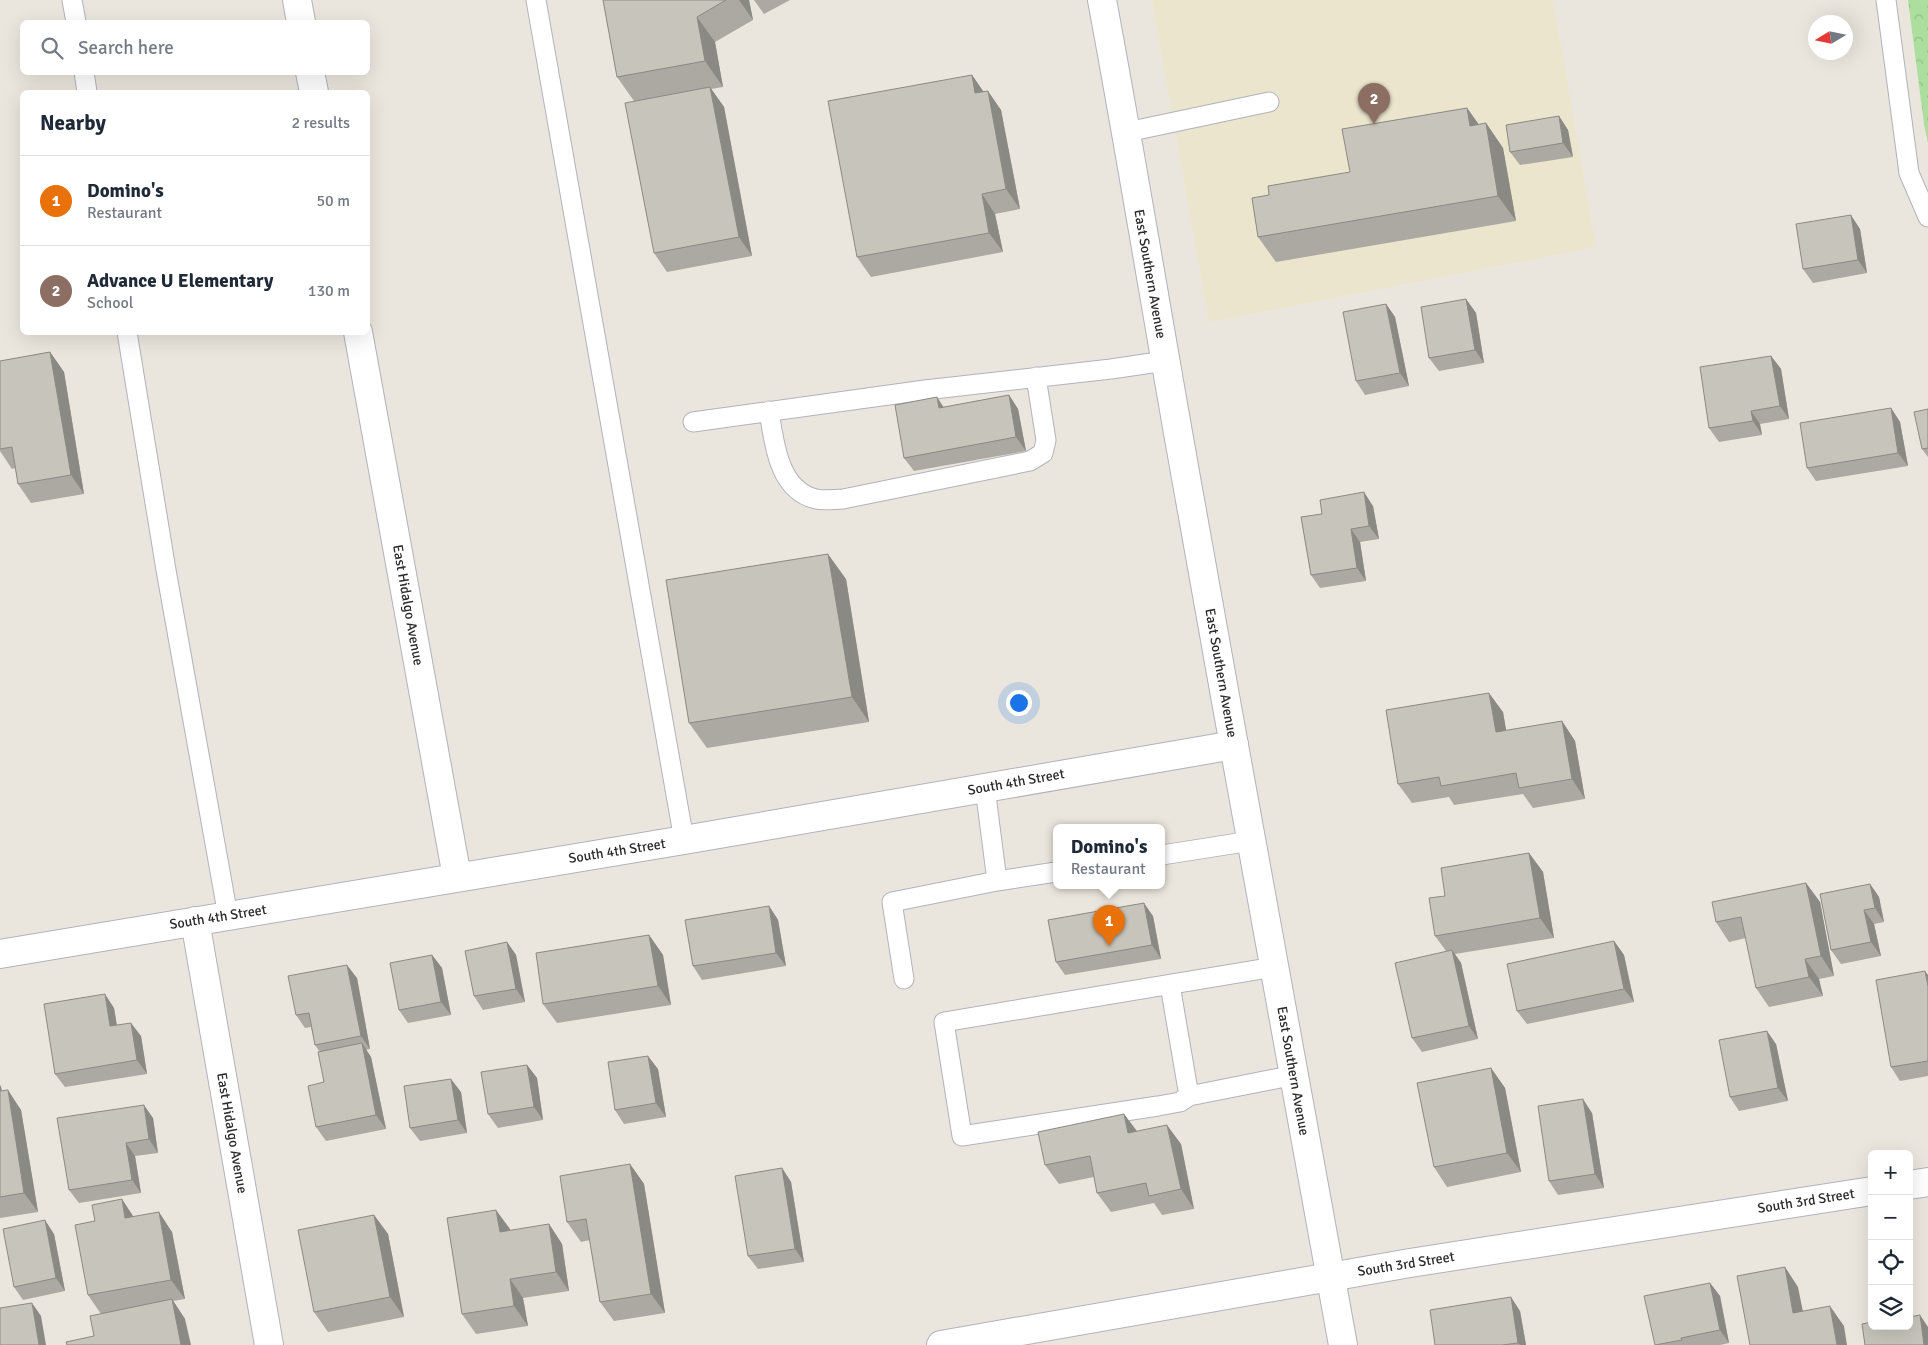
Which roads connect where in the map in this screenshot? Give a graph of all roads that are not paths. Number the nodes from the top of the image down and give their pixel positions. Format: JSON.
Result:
{"nodes":[{"id":1,"x":72,"y":0,"type":"edge"},
{"id":2,"x":297,"y":0,"type":"edge"},
{"id":3,"x":536,"y":0,"type":"edge"},
{"id":4,"x":1102,"y":0,"type":"edge"},
{"id":5,"x":1886,"y":0,"type":"edge"},
{"id":6,"x":76,"y":20,"type":"edge"},
{"id":7,"x":301,"y":20,"type":"edge"},
{"id":8,"x":84,"y":75,"type":"edge"},
{"id":9,"x":311,"y":75,"type":"edge"},
{"id":10,"x":87,"y":90,"type":"edge"},
{"id":11,"x":314,"y":90,"type":"edge"},
{"id":12,"x":1270,"y":102,"type":"dead end"},
{"id":13,"x":1127,"y":132,"type":"junction"},
{"id":14,"x":1928,"y":217,"type":"edge"},
{"id":15,"x":127,"y":335,"type":"edge"},
{"id":16,"x":359,"y":335,"type":"edge"},
{"id":17,"x":1165,"y":361,"type":"junction"},
{"id":18,"x":1036,"y":377,"type":"junction"},
{"id":19,"x":768,"y":411,"type":"junction"},
{"id":20,"x":693,"y":422,"type":"dead end"},
{"id":21,"x":1234,"y":745,"type":"junction"},
{"id":22,"x":985,"y":788,"type":"junction"},
{"id":23,"x":684,"y":840,"type":"junction"},
{"id":24,"x":1251,"y":841,"type":"junction"},
{"id":25,"x":1165,"y":855,"type":"edge"},
{"id":26,"x":1053,"y":872,"type":"edge"},
{"id":27,"x":458,"y":877,"type":"junction"},
{"id":28,"x":997,"y":881,"type":"junction"},
{"id":29,"x":228,"y":916,"type":"junction"},
{"id":30,"x":195,"y":921,"type":"junction"},
{"id":31,"x":0,"y":954,"type":"edge"},
{"id":32,"x":1274,"y":967,"type":"junction"},
{"id":33,"x":904,"y":979,"type":"dead end"},
{"id":34,"x":1170,"y":985,"type":"junction"},
{"id":35,"x":1295,"y":1075,"type":"junction"},
{"id":36,"x":1189,"y":1096,"type":"junction"},
{"id":37,"x":1928,"y":1182,"type":"edge"},
{"id":38,"x":1913,"y":1184,"type":"edge"},
{"id":39,"x":1868,"y":1192,"type":"edge"},
{"id":40,"x":1330,"y":1277,"type":"junction"},
{"id":41,"x":269,"y":1345,"type":"edge"},
{"id":42,"x":941,"y":1345,"type":"edge"},
{"id":43,"x":1343,"y":1345,"type":"edge"}],
"edges":[{"from":1,"to":6,"type":"lane"},
{"from":2,"to":7,"type":"street"},
{"from":3,"to":23,"type":"lane"},
{"from":4,"to":13,"type":"street","name":"East Southern Avenue"},
{"from":5,"to":14,"type":"lane"},
{"from":8,"to":10,"type":"lane"},
{"from":9,"to":11,"type":"street"},
{"from":12,"to":13,"type":"lane"},
{"from":13,"to":17,"type":"street","name":"East Southern Avenue"},
{"from":15,"to":29,"type":"lane"},
{"from":16,"to":27,"type":"street","name":"East Hidalgo Avenue"},
{"from":17,"to":18,"type":"lane"},
{"from":17,"to":21,"type":"street","name":"East Southern Avenue"},
{"from":18,"to":19,"type":"lane"},
{"from":18,"to":19,"type":"lane"},
{"from":19,"to":20,"type":"lane"},
{"from":21,"to":22,"type":"street","name":"South 4th Street"},
{"from":21,"to":24,"type":"street","name":"East Southern Avenue"},
{"from":22,"to":23,"type":"street","name":"South 4th Street"},
{"from":22,"to":28,"type":"lane"},
{"from":23,"to":27,"type":"street","name":"South 4th Street"},
{"from":24,"to":25,"type":"lane"},
{"from":24,"to":32,"type":"street","name":"East Southern Avenue"},
{"from":26,"to":28,"type":"lane"},
{"from":27,"to":29,"type":"street","name":"South 4th Street"},
{"from":28,"to":33,"type":"lane"},
{"from":29,"to":30,"type":"street","name":"South 4th Street"},
{"from":30,"to":31,"type":"street","name":"South 4th Street"},
{"from":30,"to":41,"type":"street","name":"East Hidalgo Avenue"},
{"from":32,"to":34,"type":"lane"},
{"from":32,"to":35,"type":"street","name":"East Southern Avenue"},
{"from":34,"to":36,"type":"lane"},
{"from":34,"to":36,"type":"lane"},
{"from":35,"to":36,"type":"lane"},
{"from":35,"to":40,"type":"street","name":"East Southern Avenue"},
{"from":37,"to":38,"type":"street"},
{"from":39,"to":40,"type":"street","name":"South 3rd Street"},
{"from":40,"to":42,"type":"street","name":"South 3rd Street"},
{"from":40,"to":43,"type":"street","name":"East Southern Avenue"}]}
